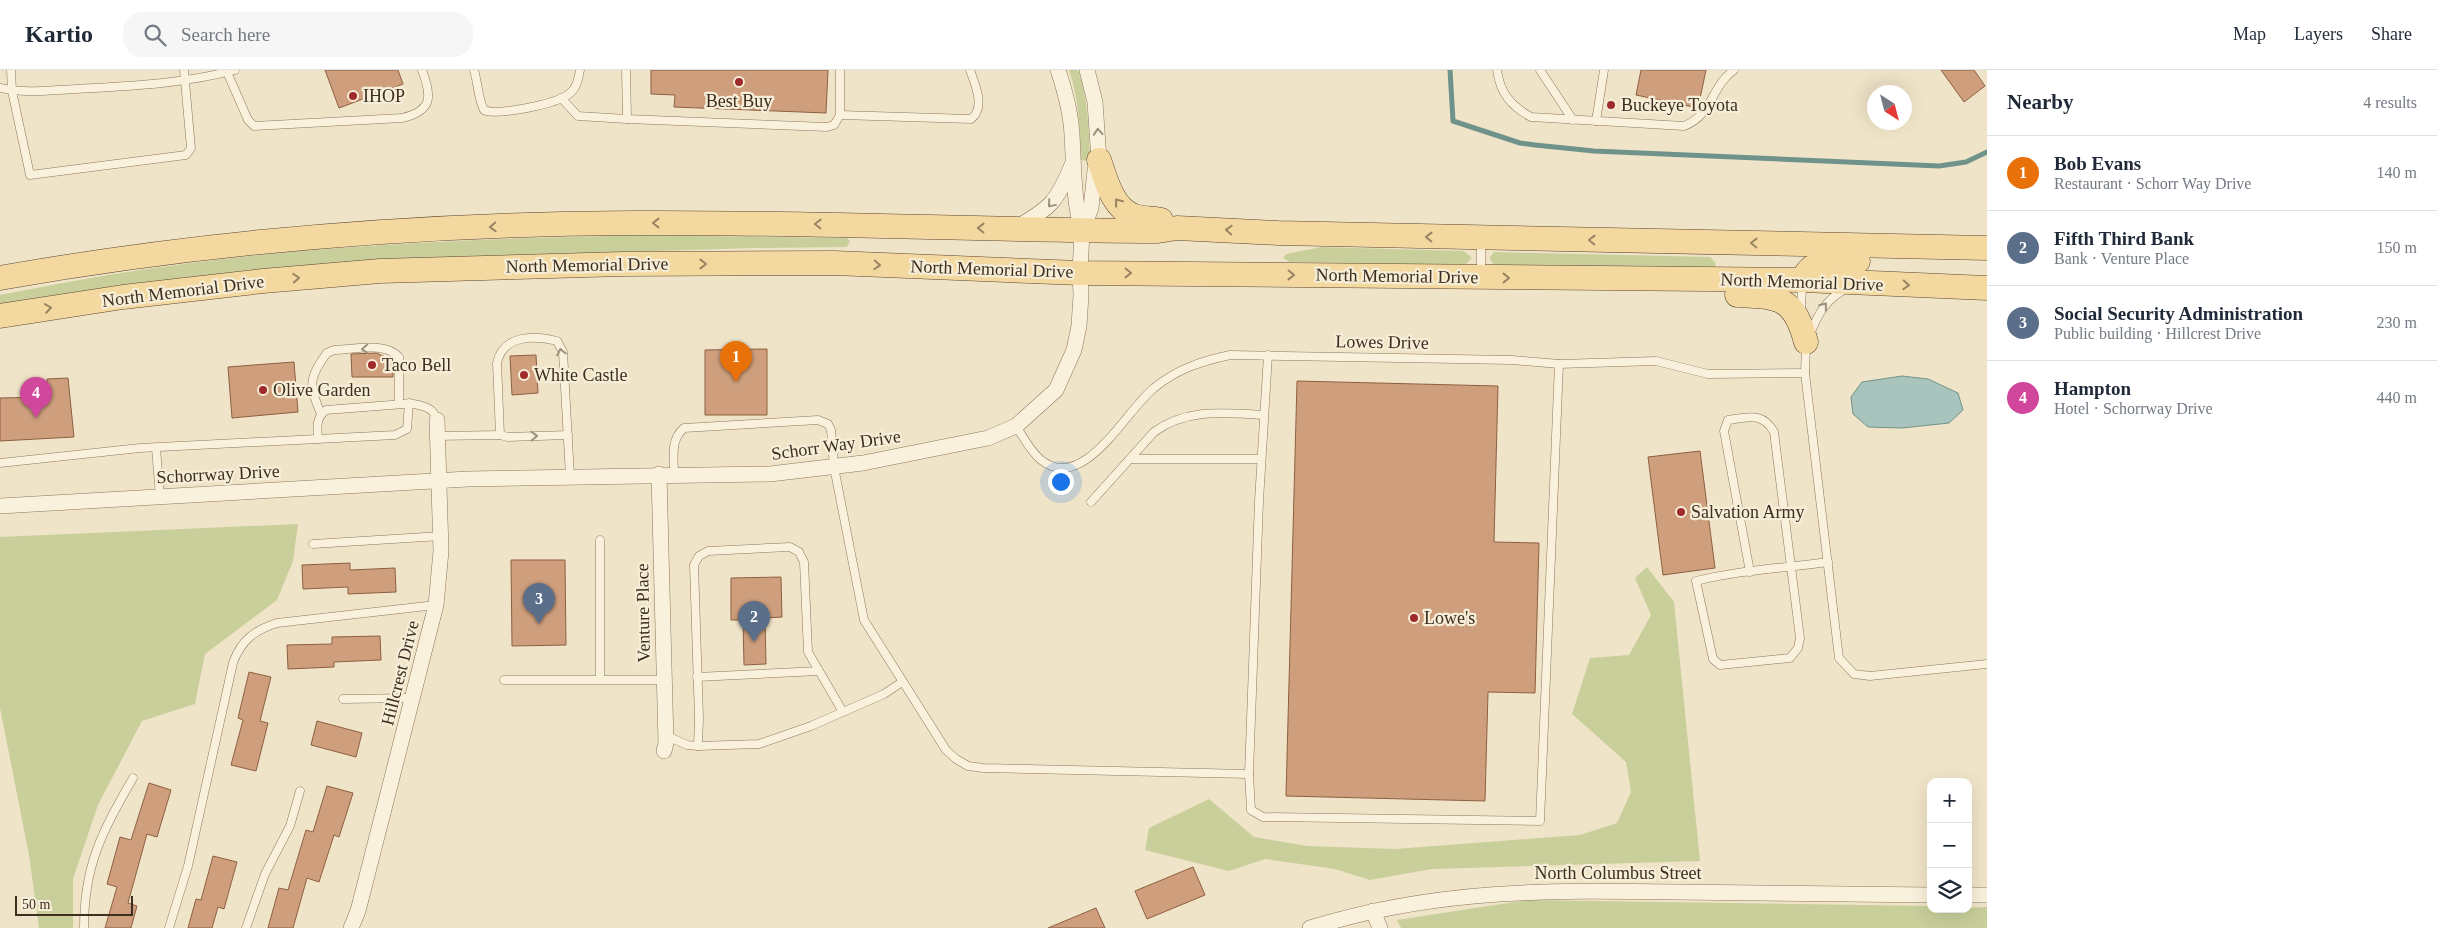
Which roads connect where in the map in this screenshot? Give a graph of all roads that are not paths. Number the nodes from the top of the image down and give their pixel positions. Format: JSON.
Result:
{"nodes":[{"id":1,"x":11,"y":70,"type":"edge"},
{"id":2,"x":184,"y":70,"type":"edge"},
{"id":3,"x":422,"y":70,"type":"edge"},
{"id":4,"x":474,"y":70,"type":"edge"},
{"id":5,"x":580,"y":70,"type":"edge"},
{"id":6,"x":626,"y":70,"type":"edge"},
{"id":7,"x":840,"y":70,"type":"edge"},
{"id":8,"x":970,"y":70,"type":"edge"},
{"id":9,"x":1058,"y":70,"type":"edge"},
{"id":10,"x":1087,"y":70,"type":"edge"},
{"id":11,"x":1497,"y":70,"type":"edge"},
{"id":12,"x":1540,"y":70,"type":"edge"},
{"id":13,"x":1597,"y":70,"type":"edge"},
{"id":14,"x":1734,"y":70,"type":"edge"},
{"id":15,"x":231,"y":71,"type":"edge"},
{"id":16,"x":1603,"y":74,"type":"edge"},
{"id":17,"x":185,"y":81,"type":"junction"},
{"id":18,"x":0,"y":88,"type":"edge"},
{"id":19,"x":12,"y":91,"type":"junction"},
{"id":20,"x":561,"y":98,"type":"junction"},
{"id":21,"x":840,"y":115,"type":"junction"},
{"id":22,"x":627,"y":119,"type":"junction"},
{"id":23,"x":1573,"y":120,"type":"junction"},
{"id":24,"x":1596,"y":121,"type":"junction"},
{"id":25,"x":1099,"y":160,"type":"junction"},
{"id":26,"x":1072,"y":165,"type":"junction"},
{"id":27,"x":1176,"y":228,"type":"junction"},
{"id":28,"x":1014,"y":229,"type":"junction"},
{"id":29,"x":1082,"y":231,"type":"junction"},
{"id":30,"x":1481,"y":238,"type":"junction"},
{"id":31,"x":1987,"y":248,"type":"edge"},
{"id":32,"x":1987,"y":258,"type":"edge"},
{"id":33,"x":1080,"y":272,"type":"junction"},
{"id":34,"x":1481,"y":277,"type":"junction"},
{"id":35,"x":0,"y":278,"type":"edge"},
{"id":36,"x":1534,"y":278,"type":"junction"},
{"id":37,"x":1803,"y":280,"type":"junction"},
{"id":38,"x":1857,"y":283,"type":"junction"},
{"id":39,"x":1987,"y":288,"type":"edge"},
{"id":40,"x":0,"y":316,"type":"edge"},
{"id":41,"x":1804,"y":333,"type":"junction"},
{"id":42,"x":1268,"y":355,"type":"junction"},
{"id":43,"x":1559,"y":364,"type":"junction"},
{"id":44,"x":1805,"y":373,"type":"junction"},
{"id":45,"x":409,"y":403,"type":"junction"},
{"id":46,"x":399,"y":404,"type":"junction"},
{"id":47,"x":321,"y":414,"type":"junction"},
{"id":48,"x":1263,"y":415,"type":"junction"},
{"id":49,"x":437,"y":420,"type":"joint"},
{"id":50,"x":1016,"y":426,"type":"junction"},
{"id":51,"x":500,"y":435,"type":"junction"},
{"id":52,"x":568,"y":435,"type":"junction"},
{"id":53,"x":436,"y":436,"type":"junction"},
{"id":54,"x":318,"y":439,"type":"junction"},
{"id":55,"x":156,"y":448,"type":"junction"},
{"id":56,"x":1132,"y":459,"type":"junction"},
{"id":57,"x":1261,"y":459,"type":"junction"},
{"id":58,"x":0,"y":463,"type":"edge"},
{"id":59,"x":834,"y":467,"type":"junction"},
{"id":60,"x":666,"y":474,"type":"junction"},
{"id":61,"x":570,"y":476,"type":"junction"},
{"id":62,"x":438,"y":481,"type":"junction"},
{"id":63,"x":160,"y":497,"type":"junction"},
{"id":64,"x":1091,"y":502,"type":"dead end"},
{"id":65,"x":0,"y":506,"type":"edge"},
{"id":66,"x":441,"y":536,"type":"junction"},
{"id":67,"x":600,"y":540,"type":"dead end"},
{"id":68,"x":313,"y":544,"type":"dead end"},
{"id":69,"x":1828,"y":562,"type":"junction"},
{"id":70,"x":1791,"y":567,"type":"junction"},
{"id":71,"x":1750,"y":572,"type":"junction"},
{"id":72,"x":436,"y":605,"type":"junction"},
{"id":73,"x":1987,"y":664,"type":"edge"},
{"id":74,"x":819,"y":671,"type":"junction"},
{"id":75,"x":697,"y":677,"type":"junction"},
{"id":76,"x":600,"y":679,"type":"junction"},
{"id":77,"x":504,"y":680,"type":"dead end"},
{"id":78,"x":662,"y":680,"type":"junction"},
{"id":79,"x":902,"y":682,"type":"junction"},
{"id":80,"x":412,"y":698,"type":"junction"},
{"id":81,"x":344,"y":699,"type":"dead end"},
{"id":82,"x":843,"y":712,"type":"junction"},
{"id":83,"x":666,"y":735,"type":"junction"},
{"id":84,"x":698,"y":746,"type":"junction"},
{"id":85,"x":664,"y":751,"type":"dead end"},
{"id":86,"x":1249,"y":774,"type":"junction"},
{"id":87,"x":133,"y":778,"type":"dead end"},
{"id":88,"x":300,"y":791,"type":"dead end"},
{"id":89,"x":1927,"y":895,"type":"edge"},
{"id":90,"x":1972,"y":895,"type":"edge"},
{"id":91,"x":1987,"y":895,"type":"edge"},
{"id":92,"x":1372,"y":911,"type":"junction"},
{"id":93,"x":84,"y":928,"type":"edge"},
{"id":94,"x":169,"y":928,"type":"edge"},
{"id":95,"x":246,"y":928,"type":"edge"},
{"id":96,"x":351,"y":928,"type":"edge"},
{"id":97,"x":1310,"y":928,"type":"edge"},
{"id":98,"x":1380,"y":928,"type":"edge"}],
"edges":[{"from":1,"to":19,"type":"lane"},
{"from":2,"to":17,"type":"lane"},
{"from":3,"to":15,"type":"lane"},
{"from":4,"to":20,"type":"lane"},
{"from":5,"to":20,"type":"lane"},
{"from":6,"to":22,"type":"lane"},
{"from":7,"to":21,"type":"lane"},
{"from":8,"to":21,"type":"lane"},
{"from":9,"to":26,"type":"street"},
{"from":25,"to":10,"type":"street","one_way":true},
{"from":11,"to":23,"type":"lane"},
{"from":12,"to":23,"type":"lane"},
{"from":13,"to":16,"type":"lane"},
{"from":14,"to":24,"type":"lane"},
{"from":15,"to":17,"type":"lane"},
{"from":16,"to":24,"type":"lane"},
{"from":17,"to":19,"type":"lane"},
{"from":17,"to":19,"type":"lane"},
{"from":18,"to":19,"type":"lane"},
{"from":20,"to":22,"type":"lane"},
{"from":21,"to":22,"type":"lane"},
{"from":23,"to":24,"type":"lane"},
{"from":27,"to":25,"type":"main road","name":"North Memorial Drive","one_way":true},
{"from":25,"to":29,"type":"street"},
{"from":26,"to":28,"type":"street","one_way":true},
{"from":26,"to":29,"type":"street"},
{"from":27,"to":29,"type":"main road","name":"North Memorial Drive"},
{"from":30,"to":27,"type":"main road","name":"North Memorial Drive","one_way":true},
{"from":28,"to":29,"type":"main road","name":"North Memorial Drive"},
{"from":28,"to":35,"type":"main road","name":"North Memorial Drive","one_way":true},
{"from":29,"to":33,"type":"street","name":"Schorr Way Drive"},
{"from":31,"to":30,"type":"main road","name":"North Memorial Drive","one_way":true},
{"from":30,"to":34,"type":"lane"},
{"from":32,"to":37,"type":"main road"},
{"from":33,"to":34,"type":"main road","name":"North Memorial Drive","one_way":true},
{"from":40,"to":33,"type":"main road","name":"North Memorial Drive","one_way":true},
{"from":33,"to":50,"type":"street","name":"Schorr Way Drive"},
{"from":34,"to":36,"type":"main road","name":"North Memorial Drive","one_way":true},
{"from":36,"to":37,"type":"main road","name":"North Memorial Drive"},
{"from":36,"to":41,"type":"main road"},
{"from":37,"to":38,"type":"main road","name":"North Memorial Drive"},
{"from":37,"to":41,"type":"lane"},
{"from":38,"to":39,"type":"main road","name":"North Memorial Drive","one_way":true},
{"from":41,"to":38,"type":"lane","one_way":true},
{"from":41,"to":44,"type":"lane"},
{"from":42,"to":43,"type":"lane","name":"Lowes Drive"},
{"from":42,"to":48,"type":"lane"},
{"from":42,"to":50,"type":"lane","name":"Lowes Drive"},
{"from":43,"to":44,"type":"lane","name":"Lowes Drive"},
{"from":43,"to":86,"type":"lane"},
{"from":44,"to":69,"type":"lane"},
{"from":45,"to":46,"type":"lane"},
{"from":45,"to":49,"type":"lane"},
{"from":45,"to":54,"type":"lane"},
{"from":46,"to":47,"type":"lane"},
{"from":46,"to":47,"type":"lane","one_way":true},
{"from":47,"to":54,"type":"lane"},
{"from":48,"to":56,"type":"lane"},
{"from":48,"to":57,"type":"lane"},
{"from":49,"to":53,"type":"street","name":"Hillcrest Drive"},
{"from":50,"to":59,"type":"street","name":"Schorr Way Drive"},
{"from":51,"to":52,"type":"lane","one_way":true},
{"from":52,"to":51,"type":"lane","one_way":true},
{"from":51,"to":53,"type":"lane"},
{"from":52,"to":61,"type":"lane"},
{"from":53,"to":62,"type":"street","name":"Hillcrest Drive"},
{"from":54,"to":55,"type":"lane"},
{"from":55,"to":58,"type":"lane"},
{"from":55,"to":63,"type":"lane"},
{"from":56,"to":57,"type":"lane"},
{"from":56,"to":64,"type":"lane"},
{"from":57,"to":86,"type":"lane"},
{"from":59,"to":60,"type":"street","name":"Schorr Way Drive"},
{"from":59,"to":60,"type":"lane"},
{"from":59,"to":79,"type":"lane"},
{"from":60,"to":61,"type":"street","name":"Schorr Way Drive"},
{"from":60,"to":78,"type":"street","name":"Venture Place"},
{"from":61,"to":62,"type":"street","name":"Schorr Way Drive"},
{"from":62,"to":63,"type":"street","name":"Schorrway Drive"},
{"from":62,"to":66,"type":"street","name":"Hillcrest Drive"},
{"from":63,"to":65,"type":"street","name":"Schorrway Drive"},
{"from":66,"to":68,"type":"lane"},
{"from":66,"to":72,"type":"street","name":"Hillcrest Drive"},
{"from":67,"to":76,"type":"lane"},
{"from":69,"to":70,"type":"lane"},
{"from":69,"to":73,"type":"lane"},
{"from":70,"to":71,"type":"lane"},
{"from":70,"to":71,"type":"lane"},
{"from":70,"to":71,"type":"lane"},
{"from":72,"to":80,"type":"street","name":"Hillcrest Drive"},
{"from":72,"to":94,"type":"lane"},
{"from":74,"to":75,"type":"lane"},
{"from":74,"to":75,"type":"lane"},
{"from":74,"to":82,"type":"lane"},
{"from":75,"to":84,"type":"lane"},
{"from":76,"to":77,"type":"lane"},
{"from":76,"to":78,"type":"lane"},
{"from":78,"to":83,"type":"street","name":"Venture Place"},
{"from":79,"to":82,"type":"lane"},
{"from":79,"to":86,"type":"lane"},
{"from":80,"to":81,"type":"lane"},
{"from":80,"to":96,"type":"street","name":"Hillcrest Drive"},
{"from":82,"to":84,"type":"lane"},
{"from":83,"to":84,"type":"lane"},
{"from":83,"to":85,"type":"street","name":"Venture Place"},
{"from":87,"to":93,"type":"lane"},
{"from":88,"to":95,"type":"lane"},
{"from":89,"to":92,"type":"street","name":"North Columbus Street"},
{"from":90,"to":91,"type":"street"},
{"from":92,"to":97,"type":"street","name":"North Columbus Street"},
{"from":92,"to":98,"type":"street"}]}
